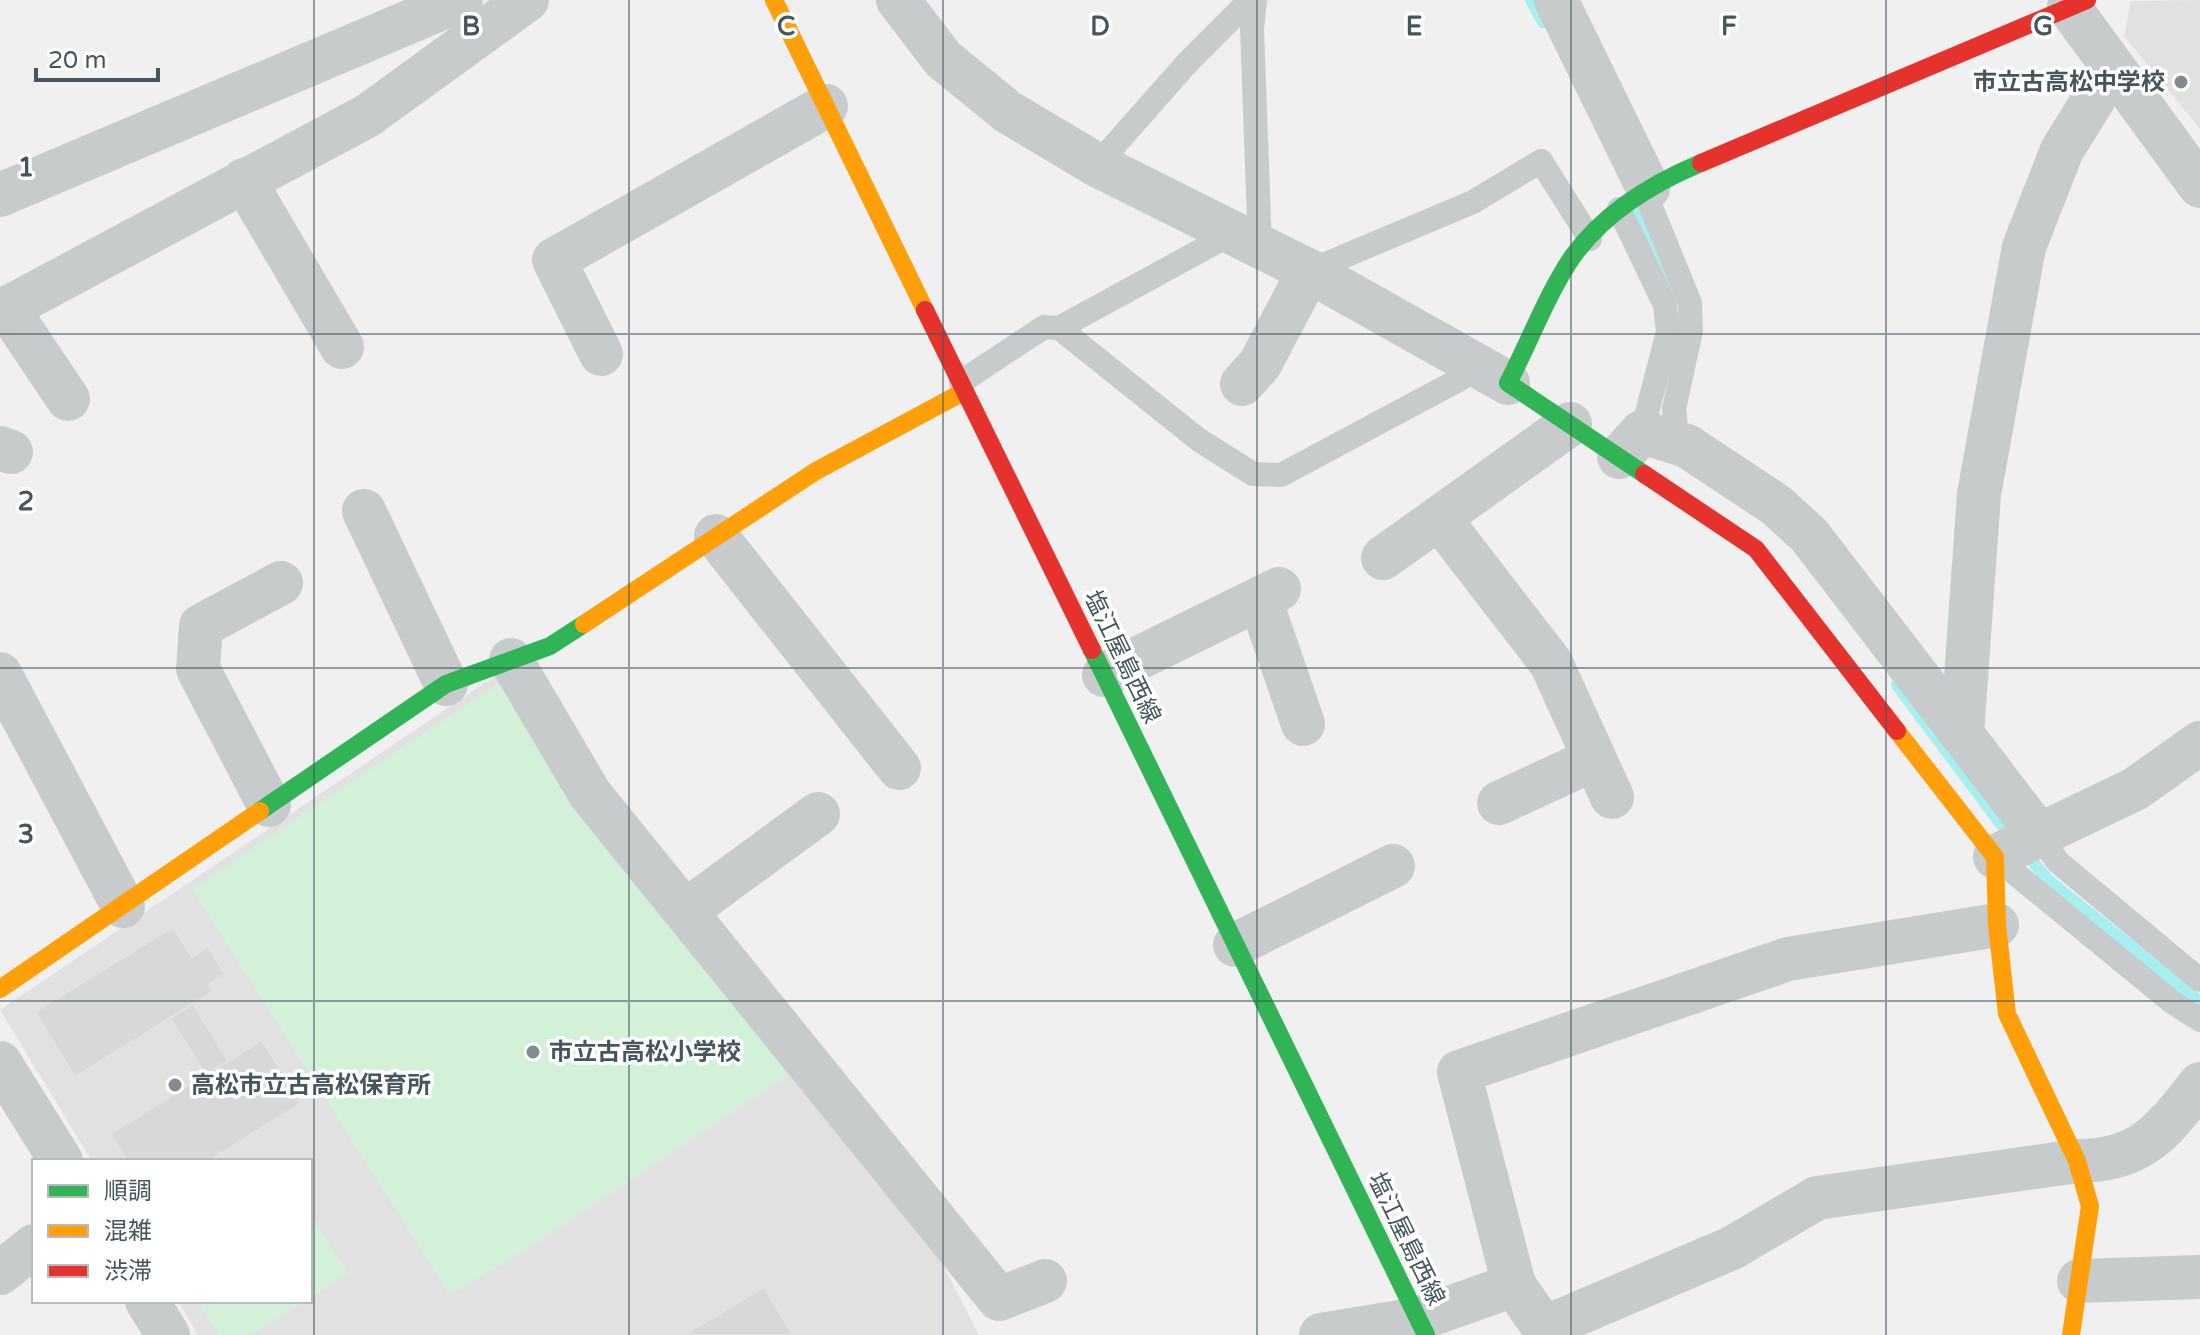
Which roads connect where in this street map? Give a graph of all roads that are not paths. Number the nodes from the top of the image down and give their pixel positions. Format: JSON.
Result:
{"nodes":[{"id":1,"x":461,"y":0,"type":"edge"},
{"id":2,"x":527,"y":0,"type":"edge"},
{"id":3,"x":774,"y":0,"type":"edge"},
{"id":4,"x":898,"y":0,"type":"edge"},
{"id":5,"x":1253,"y":0,"type":"edge"},
{"id":6,"x":1556,"y":0,"type":"edge"},
{"id":7,"x":2078,"y":4,"type":"edge"},
{"id":8,"x":2113,"y":68,"type":"junction"},
{"id":9,"x":826,"y":106,"type":"junction"},
{"id":10,"x":1097,"y":165,"type":"junction"},
{"id":11,"x":244,"y":180,"type":"junction"},
{"id":12,"x":2200,"y":186,"type":"edge"},
{"id":13,"x":0,"y":195,"type":"edge"},
{"id":14,"x":1637,"y":196,"type":"junction"},
{"id":15,"x":1590,"y":239,"type":"junction"},
{"id":16,"x":1246,"y":241,"type":"junction"},
{"id":17,"x":1309,"y":271,"type":"junction"},
{"id":18,"x":4,"y":310,"type":"edge"},
{"id":19,"x":1059,"y":328,"type":"junction"},
{"id":20,"x":342,"y":347,"type":"dead end"},
{"id":21,"x":601,"y":354,"type":"dead end"},
{"id":22,"x":1494,"y":375,"type":"junction"},
{"id":23,"x":1242,"y":384,"type":"dead end"},
{"id":24,"x":963,"y":386,"type":"junction"},
{"id":25,"x":68,"y":399,"type":"dead end"},
{"id":26,"x":1570,"y":424,"type":"junction"},
{"id":27,"x":1647,"y":442,"type":"junction"},
{"id":28,"x":364,"y":511,"type":"dead end"},
{"id":29,"x":1439,"y":518,"type":"junction"},
{"id":30,"x":716,"y":536,"type":"junction"},
{"id":31,"x":1383,"y":558,"type":"dead end"},
{"id":32,"x":281,"y":583,"type":"dead end"},
{"id":33,"x":511,"y":660,"type":"junction"},
{"id":34,"x":0,"y":674,"type":"edge"},
{"id":35,"x":1104,"y":675,"type":"junction"},
{"id":36,"x":446,"y":684,"type":"junction"},
{"id":37,"x":1303,"y":724,"type":"dead end"},
{"id":38,"x":1962,"y":734,"type":"junction"},
{"id":39,"x":2200,"y":743,"type":"edge"},
{"id":40,"x":899,"y":768,"type":"dead end"},
{"id":41,"x":1499,"y":803,"type":"dead end"},
{"id":42,"x":269,"y":805,"type":"junction"},
{"id":43,"x":818,"y":814,"type":"dead end"},
{"id":44,"x":2017,"y":846,"type":"junction"},
{"id":45,"x":1393,"y":866,"type":"dead end"},
{"id":46,"x":123,"y":906,"type":"junction"},
{"id":47,"x":687,"y":910,"type":"junction"},
{"id":48,"x":1997,"y":925,"type":"junction"},
{"id":49,"x":1235,"y":945,"type":"junction"},
{"id":50,"x":2200,"y":980,"type":"edge"},
{"id":51,"x":0,"y":989,"type":"edge"},
{"id":52,"x":2200,"y":1020,"type":"edge"},
{"id":53,"x":0,"y":1063,"type":"edge"},
{"id":54,"x":2200,"y":1084,"type":"edge"},
{"id":55,"x":60,"y":1159,"type":"edge"},
{"id":56,"x":2077,"y":1161,"type":"junction"},
{"id":57,"x":32,"y":1248,"type":"edge"},
{"id":58,"x":0,"y":1273,"type":"edge"},
{"id":59,"x":2200,"y":1277,"type":"edge"},
{"id":60,"x":1045,"y":1281,"type":"dead end"},
{"id":61,"x":2079,"y":1281,"type":"junction"},
{"id":62,"x":1514,"y":1285,"type":"junction"},
{"id":63,"x":148,"y":1303,"type":"edge"},
{"id":64,"x":1422,"y":1327,"type":"edge"},
{"id":65,"x":168,"y":1335,"type":"edge"},
{"id":66,"x":1321,"y":1335,"type":"edge"},
{"id":67,"x":2071,"y":1335,"type":"edge"}],
"edges":[{"from":1,"to":13,"type":"street"},
{"from":2,"to":11,"type":"street"},
{"from":3,"to":9,"type":"street","name":"塩江屋島西線"},
{"from":4,"to":10,"type":"street"},
{"from":5,"to":10,"type":"lane"},
{"from":5,"to":16,"type":"lane"},
{"from":6,"to":14,"type":"street"},
{"from":7,"to":8,"type":"street"},
{"from":7,"to":14,"type":"street"},
{"from":8,"to":12,"type":"street"},
{"from":8,"to":38,"type":"street"},
{"from":9,"to":21,"type":"street"},
{"from":9,"to":24,"type":"street","name":"塩江屋島西線"},
{"from":10,"to":16,"type":"street"},
{"from":11,"to":18,"type":"street"},
{"from":11,"to":20,"type":"street"},
{"from":14,"to":15,"type":"street"},
{"from":14,"to":27,"type":"lane"},
{"from":14,"to":27,"type":"lane"},
{"from":15,"to":17,"type":"lane"},
{"from":15,"to":22,"type":"street"},
{"from":16,"to":17,"type":"street"},
{"from":16,"to":19,"type":"lane"},
{"from":17,"to":22,"type":"street"},
{"from":17,"to":23,"type":"street"},
{"from":18,"to":25,"type":"street"},
{"from":19,"to":22,"type":"lane"},
{"from":19,"to":24,"type":"lane"},
{"from":22,"to":26,"type":"street"},
{"from":24,"to":30,"type":"street"},
{"from":24,"to":35,"type":"street","name":"塩江屋島西線"},
{"from":26,"to":27,"type":"street"},
{"from":26,"to":29,"type":"street"},
{"from":27,"to":38,"type":"street"},
{"from":27,"to":44,"type":"street"},
{"from":28,"to":36,"type":"street"},
{"from":29,"to":31,"type":"street"},
{"from":29,"to":41,"type":"street"},
{"from":30,"to":33,"type":"street"},
{"from":30,"to":40,"type":"street"},
{"from":32,"to":42,"type":"street"},
{"from":33,"to":36,"type":"street"},
{"from":33,"to":47,"type":"street"},
{"from":34,"to":46,"type":"street"},
{"from":35,"to":37,"type":"street"},
{"from":35,"to":49,"type":"street","name":"塩江屋島西線"},
{"from":36,"to":42,"type":"street"},
{"from":38,"to":44,"type":"street"},
{"from":39,"to":44,"type":"street"},
{"from":42,"to":46,"type":"street"},
{"from":43,"to":47,"type":"street"},
{"from":44,"to":48,"type":"street"},
{"from":44,"to":50,"type":"lane"},
{"from":44,"to":52,"type":"lane"},
{"from":45,"to":49,"type":"street"},
{"from":46,"to":51,"type":"street"},
{"from":47,"to":60,"type":"street"},
{"from":48,"to":56,"type":"street"},
{"from":48,"to":62,"type":"street"},
{"from":49,"to":64,"type":"street","name":"塩江屋島西線"},
{"from":53,"to":55,"type":"street"},
{"from":54,"to":56,"type":"street"},
{"from":56,"to":61,"type":"street"},
{"from":56,"to":62,"type":"street"},
{"from":57,"to":58,"type":"street"},
{"from":59,"to":61,"type":"street"},
{"from":61,"to":67,"type":"street"},
{"from":62,"to":64,"type":"street"},
{"from":63,"to":65,"type":"street"},
{"from":64,"to":66,"type":"street"}]}
